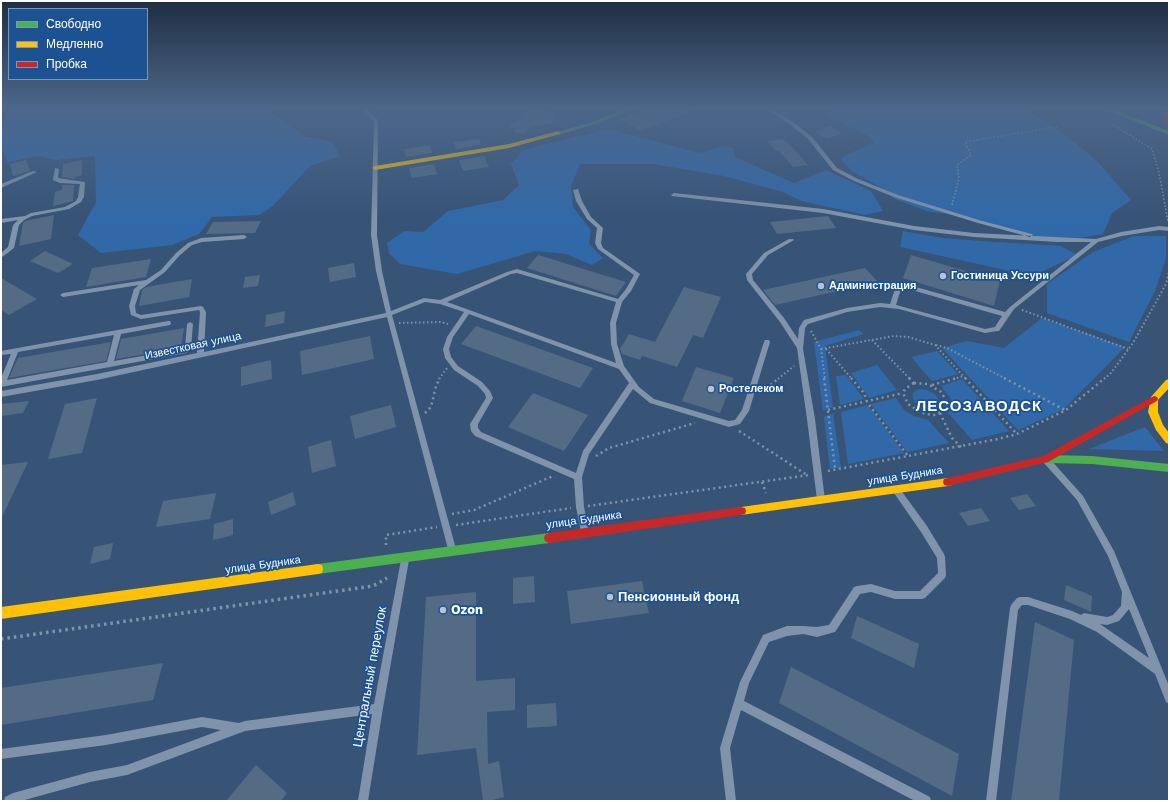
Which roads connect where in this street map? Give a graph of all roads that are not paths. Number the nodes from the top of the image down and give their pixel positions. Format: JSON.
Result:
{"nodes":[{"id":1,"x":376,"y":144,"type":"edge"},
{"id":2,"x":515,"y":144,"type":"edge"},
{"id":3,"x":815,"y":144,"type":"edge"},
{"id":4,"x":57,"y":168,"type":"dead end"},
{"id":5,"x":375,"y":168,"type":"junction"},
{"id":6,"x":35,"y":172,"type":"dead end"},
{"id":7,"x":1,"y":186,"type":"edge"},
{"id":8,"x":576,"y":190,"type":"dead end"},
{"id":9,"x":674,"y":195,"type":"dead end"},
{"id":10,"x":26,"y":217,"type":"junction"},
{"id":11,"x":1,"y":221,"type":"edge"},
{"id":12,"x":1169,"y":228,"type":"edge"},
{"id":13,"x":244,"y":237,"type":"dead end"},
{"id":14,"x":791,"y":240,"type":"dead end"},
{"id":15,"x":1057,"y":240,"type":"junction"},
{"id":16,"x":1096,"y":241,"type":"junction"},
{"id":17,"x":1,"y":256,"type":"edge"},
{"id":18,"x":145,"y":282,"type":"junction"},
{"id":19,"x":63,"y":295,"type":"dead end"},
{"id":20,"x":619,"y":301,"type":"junction"},
{"id":21,"x":441,"y":302,"type":"junction"},
{"id":22,"x":893,"y":306,"type":"junction"},
{"id":23,"x":467,"y":312,"type":"junction"},
{"id":24,"x":389,"y":314,"type":"junction"},
{"id":25,"x":1006,"y":315,"type":"junction"},
{"id":26,"x":168,"y":323,"type":"dead end"},
{"id":27,"x":190,"y":324,"type":"dead end"},
{"id":28,"x":118,"y":333,"type":"junction"},
{"id":29,"x":767,"y":342,"type":"dead end"},
{"id":30,"x":800,"y":349,"type":"junction"},
{"id":31,"x":15,"y":351,"type":"junction"},
{"id":32,"x":1,"y":353,"type":"edge"},
{"id":33,"x":200,"y":355,"type":"junction"},
{"id":34,"x":110,"y":365,"type":"junction"},
{"id":35,"x":621,"y":366,"type":"junction"},
{"id":36,"x":1169,"y":382,"type":"edge"},
{"id":37,"x":633,"y":383,"type":"junction"},
{"id":38,"x":2,"y":384,"type":"edge"},
{"id":39,"x":1166,"y":390,"type":"edge"},
{"id":40,"x":1,"y":394,"type":"edge"},
{"id":41,"x":1154,"y":399,"type":"junction"},
{"id":42,"x":1169,"y":440,"type":"edge"},
{"id":43,"x":1045,"y":459,"type":"junction"},
{"id":44,"x":1169,"y":468,"type":"edge"},
{"id":45,"x":578,"y":477,"type":"junction"},
{"id":46,"x":896,"y":490,"type":"junction"},
{"id":47,"x":821,"y":500,"type":"junction"},
{"id":48,"x":585,"y":532,"type":"junction"},
{"id":49,"x":453,"y":551,"type":"junction"},
{"id":50,"x":405,"y":557,"type":"junction"},
{"id":51,"x":1126,"y":591,"type":"junction"},
{"id":52,"x":1,"y":613,"type":"edge"},
{"id":53,"x":1072,"y":615,"type":"junction"},
{"id":54,"x":1159,"y":671,"type":"junction"},
{"id":55,"x":1169,"y":699,"type":"edge"},
{"id":56,"x":739,"y":704,"type":"junction"},
{"id":57,"x":378,"y":708,"type":"junction"},
{"id":58,"x":240,"y":728,"type":"junction"},
{"id":59,"x":1,"y":754,"type":"edge"},
{"id":60,"x":9,"y":801,"type":"edge"},
{"id":61,"x":363,"y":801,"type":"edge"},
{"id":62,"x":731,"y":801,"type":"edge"},
{"id":63,"x":926,"y":801,"type":"edge"},
{"id":64,"x":991,"y":801,"type":"edge"}],
"edges":[{"from":1,"to":5,"type":"lane"},
{"from":2,"to":5,"type":"main road"},
{"from":3,"to":15,"type":"lane"},
{"from":4,"to":10,"type":"lane"},
{"from":5,"to":24,"type":"lane"},
{"from":6,"to":7,"type":"lane"},
{"from":8,"to":20,"type":"lane"},
{"from":9,"to":15,"type":"lane"},
{"from":10,"to":11,"type":"lane"},
{"from":10,"to":17,"type":"lane"},
{"from":12,"to":16,"type":"lane"},
{"from":13,"to":18,"type":"lane"},
{"from":14,"to":30,"type":"lane"},
{"from":15,"to":16,"type":"lane"},
{"from":16,"to":25,"type":"lane"},
{"from":18,"to":19,"type":"lane"},
{"from":18,"to":33,"type":"lane"},
{"from":20,"to":21,"type":"lane"},
{"from":20,"to":35,"type":"lane"},
{"from":21,"to":23,"type":"lane"},
{"from":21,"to":24,"type":"lane","name":"Известковая улица"},
{"from":22,"to":25,"type":"lane"},
{"from":22,"to":25,"type":"lane"},
{"from":22,"to":30,"type":"lane"},
{"from":23,"to":35,"type":"lane"},
{"from":23,"to":45,"type":"lane"},
{"from":24,"to":33,"type":"lane","name":"Известковая улица"},
{"from":24,"to":49,"type":"lane"},
{"from":26,"to":28,"type":"lane"},
{"from":27,"to":34,"type":"lane"},
{"from":28,"to":31,"type":"lane"},
{"from":28,"to":34,"type":"lane"},
{"from":29,"to":37,"type":"lane"},
{"from":30,"to":47,"type":"lane"},
{"from":31,"to":32,"type":"lane"},
{"from":31,"to":38,"type":"lane"},
{"from":33,"to":40,"type":"lane","name":"Известковая улица"},
{"from":34,"to":38,"type":"lane"},
{"from":35,"to":37,"type":"lane"},
{"from":36,"to":39,"type":"main road"},
{"from":37,"to":45,"type":"lane"},
{"from":39,"to":41,"type":"main road","name":"улица Будника"},
{"from":41,"to":42,"type":"main road"},
{"from":41,"to":43,"type":"main road","name":"улица Будника"},
{"from":43,"to":44,"type":"main road"},
{"from":43,"to":46,"type":"main road","name":"улица Будника"},
{"from":43,"to":51,"type":"lane"},
{"from":45,"to":48,"type":"lane"},
{"from":46,"to":47,"type":"main road","name":"улица Будника"},
{"from":46,"to":56,"type":"lane"},
{"from":47,"to":48,"type":"main road","name":"улица Будника"},
{"from":48,"to":49,"type":"main road","name":"улица Будника"},
{"from":49,"to":50,"type":"main road","name":"улица Будника"},
{"from":50,"to":52,"type":"main road","name":"улица Будника"},
{"from":50,"to":57,"type":"lane","name":"Центральный переулок"},
{"from":51,"to":53,"type":"lane"},
{"from":51,"to":54,"type":"lane"},
{"from":53,"to":54,"type":"lane"},
{"from":53,"to":64,"type":"lane"},
{"from":54,"to":55,"type":"lane"},
{"from":56,"to":62,"type":"lane"},
{"from":56,"to":63,"type":"lane"},
{"from":57,"to":58,"type":"lane"},
{"from":57,"to":61,"type":"lane","name":"Центральный переулок"},
{"from":58,"to":59,"type":"lane"},
{"from":58,"to":60,"type":"lane"}]}
